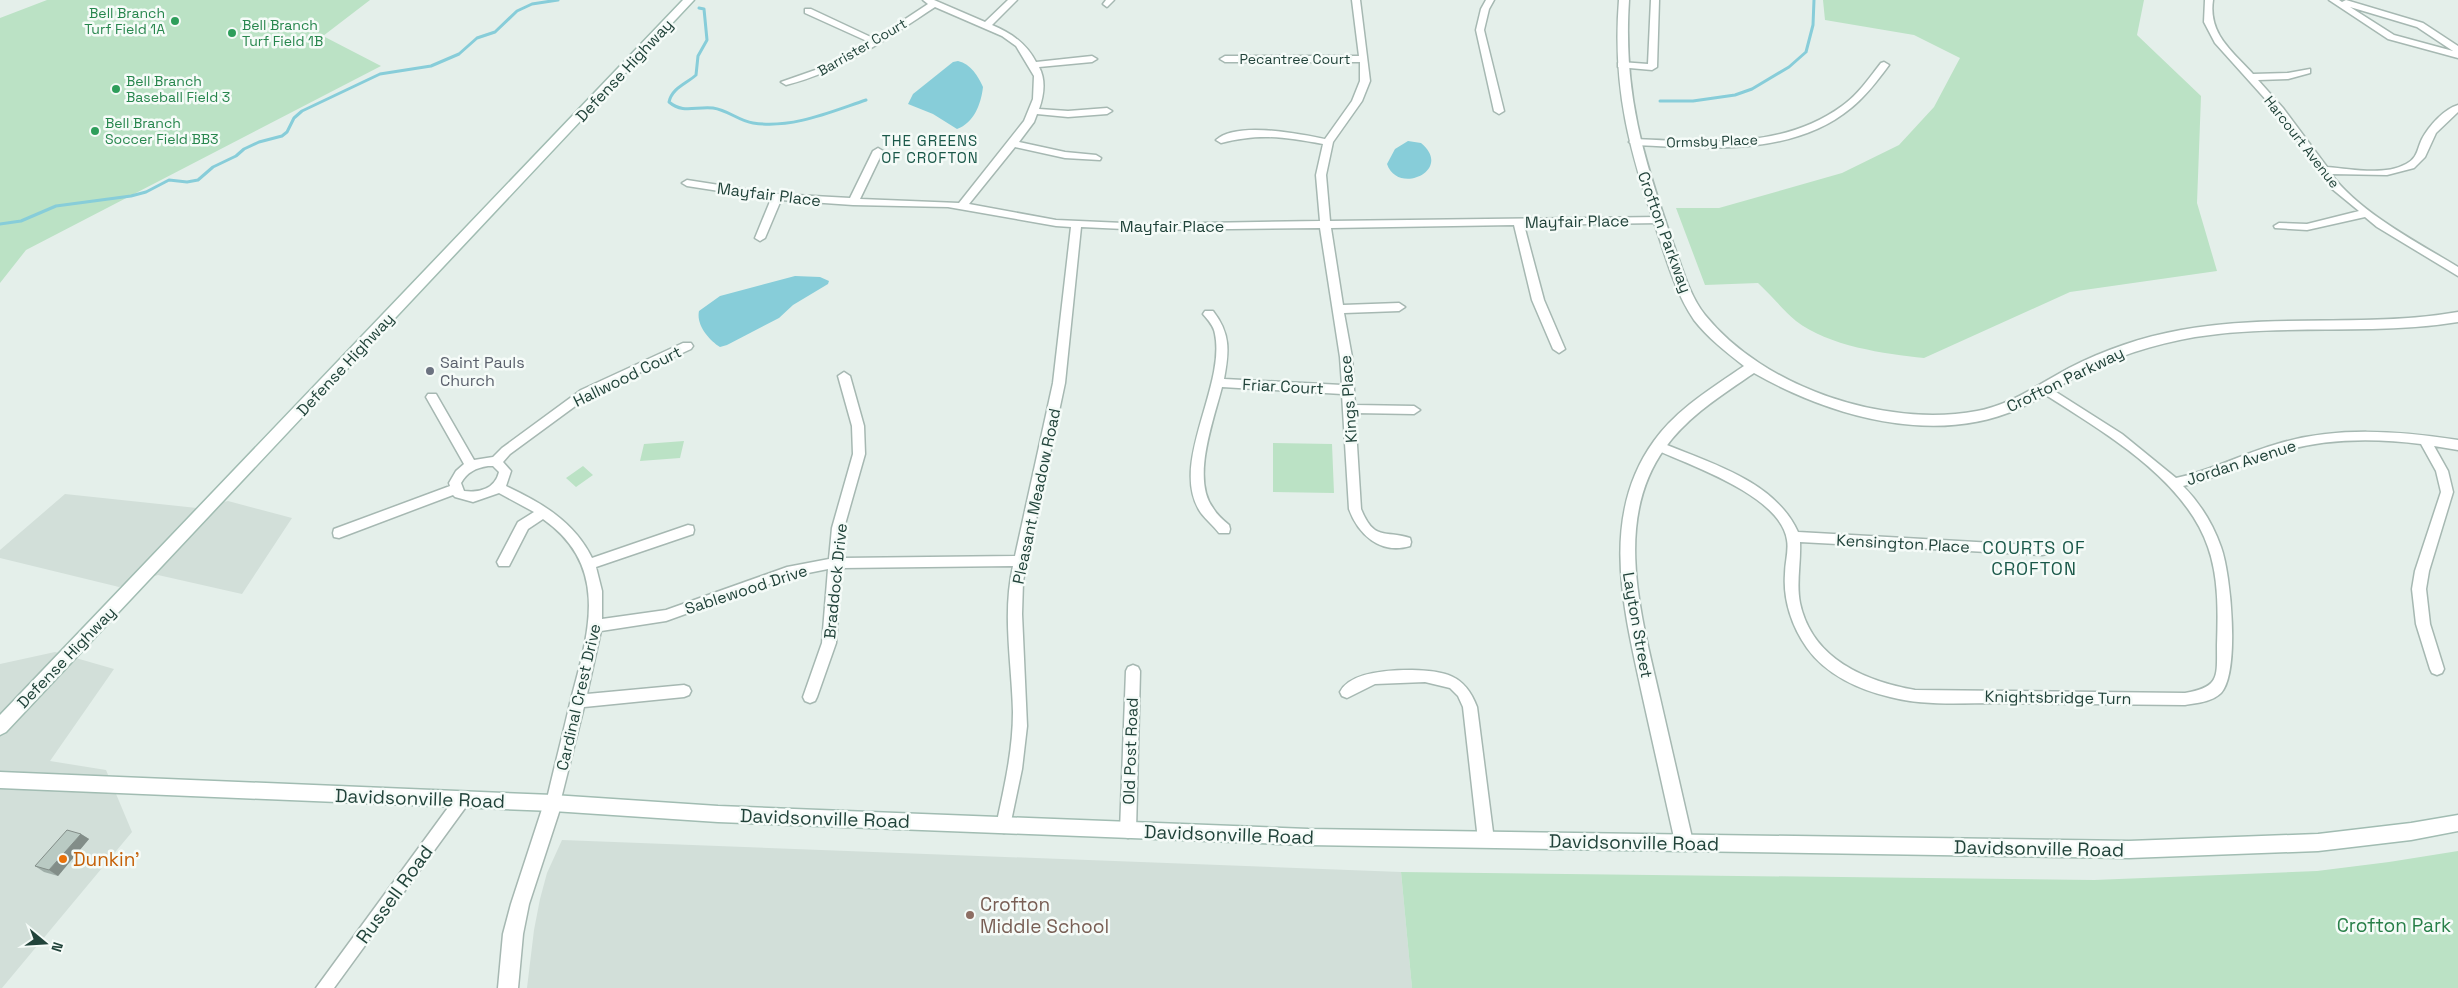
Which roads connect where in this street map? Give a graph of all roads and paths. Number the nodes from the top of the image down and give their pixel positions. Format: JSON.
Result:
{"nodes":[{"id":1,"x":689,"y":0,"type":"edge"},
{"id":2,"x":1013,"y":0,"type":"edge"},
{"id":3,"x":1356,"y":0,"type":"edge"},
{"id":4,"x":1490,"y":0,"type":"edge"},
{"id":5,"x":1624,"y":0,"type":"edge"},
{"id":6,"x":1655,"y":0,"type":"edge"},
{"id":7,"x":2209,"y":0,"type":"edge"},
{"id":8,"x":2334,"y":0,"type":"edge"},
{"id":9,"x":931,"y":2,"type":"edge"},
{"id":10,"x":808,"y":11,"type":"dead end"},
{"id":11,"x":987,"y":25,"type":"junction"},
{"id":12,"x":873,"y":41,"type":"junction"},
{"id":13,"x":2458,"y":50,"type":"edge"},
{"id":14,"x":2458,"y":55,"type":"edge"},
{"id":15,"x":1225,"y":59,"type":"dead end"},
{"id":16,"x":1364,"y":59,"type":"junction"},
{"id":17,"x":1092,"y":60,"type":"dead end"},
{"id":18,"x":1035,"y":65,"type":"junction"},
{"id":19,"x":1621,"y":65,"type":"junction"},
{"id":20,"x":1884,"y":65,"type":"dead end"},
{"id":21,"x":2307,"y":71,"type":"dead end"},
{"id":22,"x":2251,"y":77,"type":"junction"},
{"id":23,"x":786,"y":82,"type":"dead end"},
{"id":24,"x":2458,"y":108,"type":"edge"},
{"id":25,"x":1034,"y":111,"type":"junction"},
{"id":26,"x":1107,"y":111,"type":"dead end"},
{"id":27,"x":1499,"y":111,"type":"dead end"},
{"id":28,"x":1221,"y":140,"type":"dead end"},
{"id":29,"x":1328,"y":142,"type":"junction"},
{"id":30,"x":1634,"y":142,"type":"junction"},
{"id":31,"x":1012,"y":143,"type":"junction"},
{"id":32,"x":878,"y":151,"type":"dead end"},
{"id":33,"x":1096,"y":158,"type":"dead end"},
{"id":34,"x":2322,"y":170,"type":"junction"},
{"id":35,"x":687,"y":183,"type":"dead end"},
{"id":36,"x":777,"y":197,"type":"junction"},
{"id":37,"x":853,"y":202,"type":"junction"},
{"id":38,"x":963,"y":205,"type":"junction"},
{"id":39,"x":2366,"y":213,"type":"junction"},
{"id":40,"x":1660,"y":220,"type":"junction"},
{"id":41,"x":1518,"y":222,"type":"junction"},
{"id":42,"x":1325,"y":225,"type":"junction"},
{"id":43,"x":1076,"y":226,"type":"junction"},
{"id":44,"x":2279,"y":226,"type":"dead end"},
{"id":45,"x":760,"y":238,"type":"dead end"},
{"id":46,"x":2458,"y":272,"type":"edge"},
{"id":47,"x":1400,"y":307,"type":"dead end"},
{"id":48,"x":1338,"y":308,"type":"junction"},
{"id":49,"x":1209,"y":314,"type":"dead end"},
{"id":50,"x":2458,"y":317,"type":"edge"},
{"id":51,"x":687,"y":346,"type":"dead end"},
{"id":52,"x":1559,"y":349,"type":"dead end"},
{"id":53,"x":1754,"y":366,"type":"junction"},
{"id":54,"x":844,"y":376,"type":"dead end"},
{"id":55,"x":1218,"y":383,"type":"junction"},
{"id":56,"x":2045,"y":389,"type":"junction"},
{"id":57,"x":1348,"y":390,"type":"junction"},
{"id":58,"x":432,"y":397,"type":"dead end"},
{"id":59,"x":1350,"y":409,"type":"junction"},
{"id":60,"x":1414,"y":410,"type":"dead end"},
{"id":61,"x":2425,"y":440,"type":"junction"},
{"id":62,"x":2458,"y":445,"type":"edge"},
{"id":63,"x":1658,"y":446,"type":"junction"},
{"id":64,"x":496,"y":462,"type":"junction"},
{"id":65,"x":471,"y":465,"type":"junction"},
{"id":66,"x":2174,"y":483,"type":"junction"},
{"id":67,"x":498,"y":487,"type":"junction"},
{"id":68,"x":455,"y":489,"type":"junction"},
{"id":69,"x":544,"y":511,"type":"junction"},
{"id":70,"x":1224,"y":529,"type":"dead end"},
{"id":71,"x":688,"y":530,"type":"dead end"},
{"id":72,"x":339,"y":533,"type":"dead end"},
{"id":73,"x":1794,"y":537,"type":"junction"},
{"id":74,"x":1405,"y":542,"type":"dead end"},
{"id":75,"x":2042,"y":550,"type":"dead end"},
{"id":76,"x":1020,"y":561,"type":"junction"},
{"id":77,"x":504,"y":562,"type":"dead end"},
{"id":78,"x":834,"y":563,"type":"junction"},
{"id":79,"x":588,"y":564,"type":"junction"},
{"id":80,"x":594,"y":626,"type":"junction"},
{"id":81,"x":2437,"y":669,"type":"dead end"},
{"id":82,"x":1133,"y":670,"type":"dead end"},
{"id":83,"x":684,"y":691,"type":"dead end"},
{"id":84,"x":1347,"y":692,"type":"dead end"},
{"id":85,"x":810,"y":696,"type":"dead end"},
{"id":86,"x":578,"y":701,"type":"junction"},
{"id":87,"x":0,"y":727,"type":"edge"},
{"id":88,"x":0,"y":780,"type":"edge"},
{"id":89,"x":463,"y":800,"type":"junction"},
{"id":90,"x":553,"y":803,"type":"junction"},
{"id":91,"x":2458,"y":823,"type":"edge"},
{"id":92,"x":1004,"y":826,"type":"junction"},
{"id":93,"x":1128,"y":831,"type":"junction"},
{"id":94,"x":1486,"y":840,"type":"junction"},
{"id":95,"x":1684,"y":842,"type":"junction"},
{"id":96,"x":324,"y":988,"type":"edge"},
{"id":97,"x":508,"y":988,"type":"edge"}],
"edges":[{"from":1,"to":87,"type":"main road","name":"Defense Highway"},
{"from":2,"to":11,"type":"street"},
{"from":3,"to":16,"type":"street"},
{"from":4,"to":27,"type":"street"},
{"from":5,"to":19,"type":"main road","name":"Crofton Parkway"},
{"from":6,"to":19,"type":"street"},
{"from":7,"to":22,"type":"street","name":"Harcourt Avenue"},
{"from":8,"to":13,"type":"street"},
{"from":8,"to":14,"type":"street"},
{"from":9,"to":11,"type":"street"},
{"from":9,"to":12,"type":"street","name":"Barrister Court"},
{"from":10,"to":12,"type":"street"},
{"from":11,"to":18,"type":"street"},
{"from":12,"to":23,"type":"street","name":"Barrister Court"},
{"from":15,"to":16,"type":"street","name":"Pecantree Court"},
{"from":16,"to":29,"type":"street"},
{"from":17,"to":18,"type":"street"},
{"from":18,"to":25,"type":"street"},
{"from":19,"to":30,"type":"main road","name":"Crofton Parkway"},
{"from":20,"to":30,"type":"street","name":"Ormsby Place"},
{"from":21,"to":22,"type":"street"},
{"from":22,"to":34,"type":"street","name":"Harcourt Avenue"},
{"from":24,"to":34,"type":"street"},
{"from":25,"to":26,"type":"street"},
{"from":25,"to":31,"type":"street"},
{"from":28,"to":29,"type":"street"},
{"from":29,"to":42,"type":"street","name":"Kings Place"},
{"from":30,"to":40,"type":"main road","name":"Crofton Parkway"},
{"from":31,"to":33,"type":"street"},
{"from":31,"to":38,"type":"street"},
{"from":32,"to":37,"type":"street"},
{"from":34,"to":39,"type":"street","name":"Harcourt Avenue"},
{"from":35,"to":36,"type":"street","name":"Mayfair Place"},
{"from":36,"to":37,"type":"street","name":"Mayfair Place"},
{"from":36,"to":45,"type":"street"},
{"from":37,"to":38,"type":"street","name":"Mayfair Place"},
{"from":38,"to":43,"type":"street","name":"Mayfair Place"},
{"from":39,"to":44,"type":"street"},
{"from":39,"to":46,"type":"street","name":"Harcourt Avenue"},
{"from":40,"to":41,"type":"street","name":"Mayfair Place"},
{"from":40,"to":53,"type":"main road","name":"Crofton Parkway"},
{"from":41,"to":42,"type":"street","name":"Mayfair Place"},
{"from":41,"to":52,"type":"street"},
{"from":42,"to":43,"type":"street","name":"Mayfair Place"},
{"from":42,"to":48,"type":"street","name":"Kings Place"},
{"from":43,"to":76,"type":"street","name":"Pleasant Meadow Road"},
{"from":47,"to":48,"type":"street"},
{"from":48,"to":57,"type":"street","name":"Kings Place"},
{"from":49,"to":55,"type":"street"},
{"from":50,"to":56,"type":"main road","name":"Crofton Parkway"},
{"from":51,"to":64,"type":"street","name":"Hallwood Court"},
{"from":53,"to":56,"type":"main road","name":"Crofton Parkway"},
{"from":53,"to":63,"type":"main road","name":"Layton Street"},
{"from":54,"to":78,"type":"street","name":"Braddock Drive"},
{"from":55,"to":57,"type":"street","name":"Friar Court"},
{"from":55,"to":70,"type":"street"},
{"from":56,"to":66,"type":"street","name":"Knightsbridge Turn"},
{"from":57,"to":59,"type":"street","name":"Kings Place"},
{"from":58,"to":65,"type":"street"},
{"from":59,"to":60,"type":"street"},
{"from":59,"to":74,"type":"street","name":"Kings Place"},
{"from":61,"to":62,"type":"street","name":"Jordan Avenue"},
{"from":61,"to":66,"type":"street","name":"Jordan Avenue"},
{"from":61,"to":81,"type":"street"},
{"from":63,"to":73,"type":"street"},
{"from":63,"to":95,"type":"main road","name":"Layton Street"},
{"from":64,"to":65,"type":"street"},
{"from":64,"to":67,"type":"street"},
{"from":65,"to":68,"type":"street"},
{"from":66,"to":73,"type":"street","name":"Knightsbridge Turn"},
{"from":67,"to":68,"type":"street"},
{"from":67,"to":69,"type":"street","name":"Cardinal Crest Drive"},
{"from":68,"to":72,"type":"street"},
{"from":69,"to":77,"type":"street"},
{"from":69,"to":79,"type":"street","name":"Cardinal Crest Drive"},
{"from":71,"to":79,"type":"street"},
{"from":73,"to":75,"type":"street","name":"Kensington Place"},
{"from":76,"to":78,"type":"street","name":"Sablewood Drive"},
{"from":76,"to":92,"type":"street","name":"Pleasant Meadow Road"},
{"from":78,"to":80,"type":"street","name":"Sablewood Drive"},
{"from":78,"to":85,"type":"street","name":"Braddock Drive"},
{"from":79,"to":80,"type":"street","name":"Cardinal Crest Drive"},
{"from":80,"to":86,"type":"street","name":"Cardinal Crest Drive"},
{"from":82,"to":93,"type":"street","name":"Old Post Road"},
{"from":83,"to":86,"type":"street"},
{"from":84,"to":94,"type":"street"},
{"from":86,"to":90,"type":"street","name":"Cardinal Crest Drive"},
{"from":88,"to":89,"type":"main road","name":"Davidsonville Road"},
{"from":89,"to":90,"type":"main road","name":"Davidsonville Road"},
{"from":89,"to":96,"type":"street","name":"Russell Road"},
{"from":90,"to":92,"type":"main road","name":"Davidsonville Road"},
{"from":90,"to":97,"type":"main road"},
{"from":91,"to":95,"type":"main road","name":"Davidsonville Road"},
{"from":92,"to":93,"type":"main road","name":"Davidsonville Road"},
{"from":93,"to":94,"type":"main road","name":"Davidsonville Road"},
{"from":94,"to":95,"type":"main road","name":"Davidsonville Road"}]}
